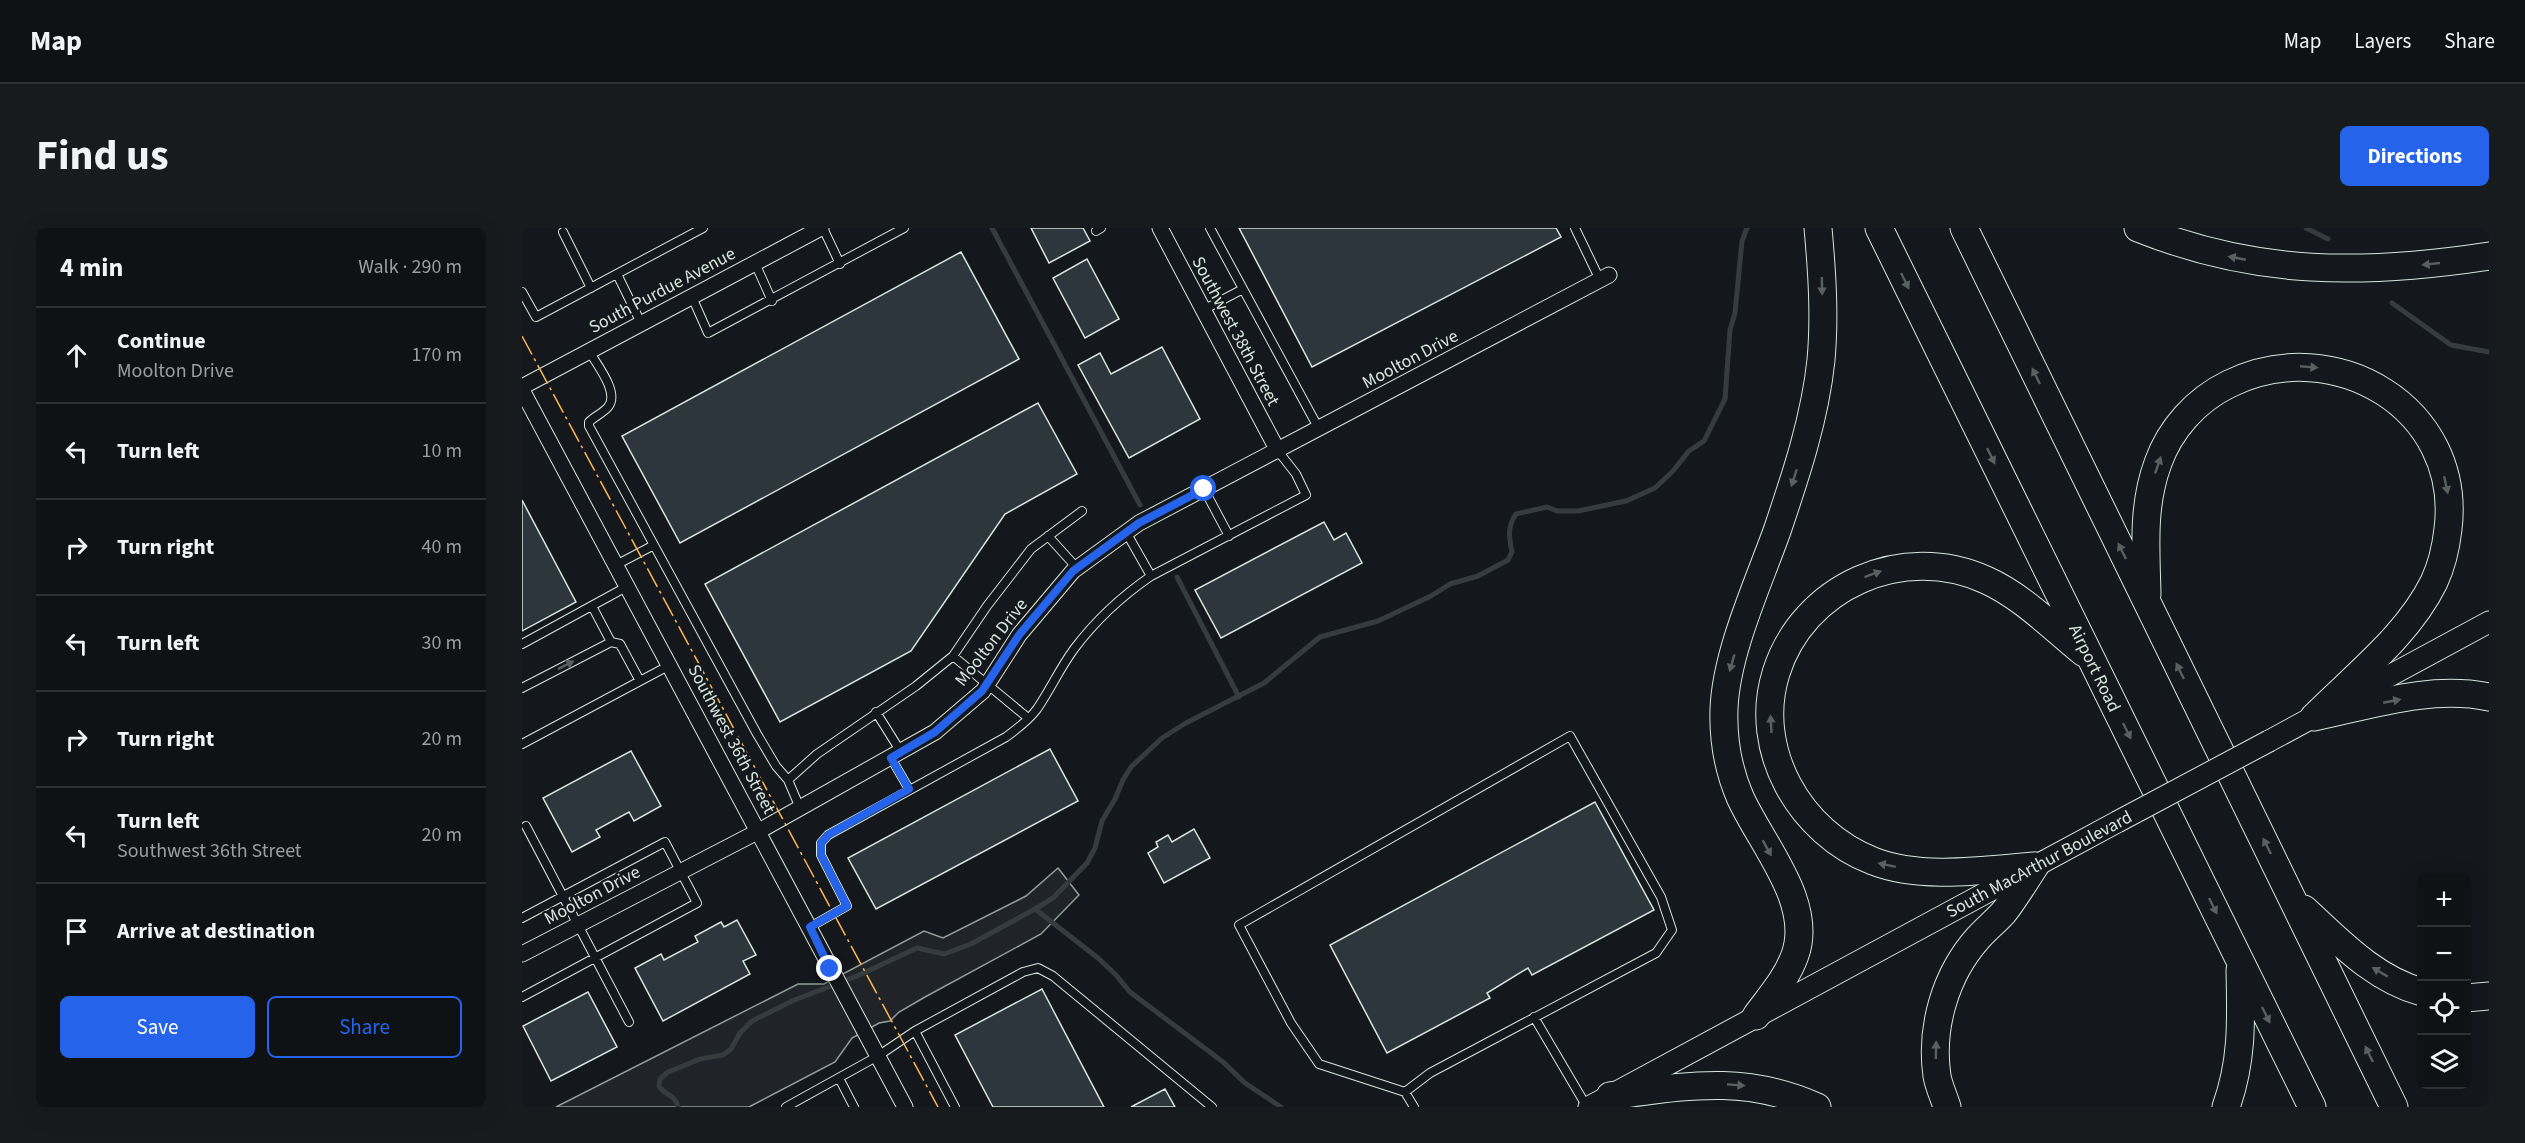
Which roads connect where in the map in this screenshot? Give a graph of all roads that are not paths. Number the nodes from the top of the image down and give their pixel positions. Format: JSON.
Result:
{"nodes":[{"id":1,"x":703,"y":228,"type":"edge"},
{"id":2,"x":822,"y":228,"type":"edge"},
{"id":3,"x":904,"y":228,"type":"edge"},
{"id":4,"x":1160,"y":228,"type":"edge"},
{"id":5,"x":1210,"y":228,"type":"edge"},
{"id":6,"x":1575,"y":228,"type":"edge"},
{"id":7,"x":1818,"y":228,"type":"edge"},
{"id":8,"x":1880,"y":228,"type":"edge"},
{"id":9,"x":1964,"y":228,"type":"edge"},
{"id":10,"x":2138,"y":228,"type":"edge"},
{"id":11,"x":563,"y":232,"type":"dead end"},
{"id":12,"x":2489,"y":256,"type":"edge"},
{"id":13,"x":755,"y":263,"type":"junction"},
{"id":14,"x":840,"y":264,"type":"junction"},
{"id":15,"x":617,"y":273,"type":"junction"},
{"id":16,"x":1604,"y":278,"type":"joint"},
{"id":17,"x":591,"y":288,"type":"junction"},
{"id":18,"x":1243,"y":289,"type":"junction"},
{"id":19,"x":522,"y":292,"type":"edge"},
{"id":20,"x":692,"y":297,"type":"junction"},
{"id":21,"x":772,"y":301,"type":"junction"},
{"id":22,"x":1203,"y":310,"type":"junction"},
{"id":23,"x":642,"y":323,"type":"junction"},
{"id":24,"x":589,"y":351,"type":"junction"},
{"id":25,"x":522,"y":389,"type":"edge"},
{"id":26,"x":1319,"y":429,"type":"junction"},
{"id":27,"x":1278,"y":452,"type":"junction"},
{"id":28,"x":1204,"y":489,"type":"junction"},
{"id":29,"x":1082,"y":511,"type":"dead end"},
{"id":30,"x":1126,"y":532,"type":"junction"},
{"id":31,"x":1048,"y":536,"type":"junction"},
{"id":32,"x":1229,"y":536,"type":"junction"},
{"id":33,"x":654,"y":545,"type":"junction"},
{"id":34,"x":616,"y":565,"type":"junction"},
{"id":35,"x":1077,"y":568,"type":"junction"},
{"id":36,"x":1151,"y":576,"type":"junction"},
{"id":37,"x":628,"y":586,"type":"junction"},
{"id":38,"x":2147,"y":604,"type":"junction"},
{"id":39,"x":592,"y":606,"type":"junction"},
{"id":40,"x":2489,"y":622,"type":"edge"},
{"id":41,"x":611,"y":642,"type":"junction"},
{"id":42,"x":522,"y":644,"type":"edge"},
{"id":43,"x":953,"y":656,"type":"junction"},
{"id":44,"x":2092,"y":660,"type":"junction"},
{"id":45,"x":670,"y":665,"type":"junction"},
{"id":46,"x":643,"y":679,"type":"junction"},
{"id":47,"x":988,"y":684,"type":"junction"},
{"id":48,"x":522,"y":688,"type":"edge"},
{"id":49,"x":2489,"y":698,"type":"edge"},
{"id":50,"x":876,"y":712,"type":"junction"},
{"id":51,"x":2314,"y":717,"type":"junction"},
{"id":52,"x":1028,"y":718,"type":"junction"},
{"id":53,"x":522,"y":744,"type":"edge"},
{"id":54,"x":896,"y":755,"type":"junction"},
{"id":55,"x":788,"y":780,"type":"junction"},
{"id":56,"x":909,"y":789,"type":"junction"},
{"id":57,"x":800,"y":808,"type":"junction"},
{"id":58,"x":526,"y":825,"type":"dead end"},
{"id":59,"x":759,"y":831,"type":"junction"},
{"id":60,"x":2035,"y":866,"type":"junction"},
{"id":61,"x":681,"y":871,"type":"junction"},
{"id":62,"x":563,"y":896,"type":"junction"},
{"id":63,"x":2292,"y":898,"type":"junction"},
{"id":64,"x":522,"y":918,"type":"edge"},
{"id":65,"x":579,"y":924,"type":"junction"},
{"id":66,"x":810,"y":927,"type":"junction"},
{"id":67,"x":522,"y":954,"type":"edge"},
{"id":68,"x":596,"y":958,"type":"junction"},
{"id":69,"x":2240,"y":962,"type":"junction"},
{"id":70,"x":2417,"y":990,"type":"edge"},
{"id":71,"x":2489,"y":996,"type":"edge"},
{"id":72,"x":522,"y":997,"type":"edge"},
{"id":73,"x":2471,"y":998,"type":"edge"},
{"id":74,"x":1756,"y":1016,"type":"junction"},
{"id":75,"x":1534,"y":1017,"type":"junction"},
{"id":76,"x":629,"y":1022,"type":"dead end"},
{"id":77,"x":915,"y":1031,"type":"junction"},
{"id":78,"x":878,"y":1056,"type":"junction"},
{"id":79,"x":839,"y":1078,"type":"junction"},
{"id":80,"x":1405,"y":1092,"type":"junction"},
{"id":81,"x":1595,"y":1103,"type":"edge"},
{"id":82,"x":786,"y":1107,"type":"edge"},
{"id":83,"x":854,"y":1107,"type":"edge"},
{"id":84,"x":905,"y":1107,"type":"edge"},
{"id":85,"x":955,"y":1107,"type":"edge"},
{"id":86,"x":1212,"y":1107,"type":"edge"},
{"id":87,"x":1414,"y":1107,"type":"edge"},
{"id":88,"x":1817,"y":1107,"type":"edge"},
{"id":89,"x":1947,"y":1107,"type":"edge"},
{"id":90,"x":2226,"y":1107,"type":"edge"},
{"id":91,"x":2312,"y":1107,"type":"edge"},
{"id":92,"x":2394,"y":1107,"type":"edge"}],
"edges":[{"from":1,"to":15,"type":"lane"},
{"from":2,"to":13,"type":"street","name":"South Purdue Avenue"},
{"from":2,"to":14,"type":"lane"},
{"from":3,"to":14,"type":"lane"},
{"from":4,"to":22,"type":"street","name":"Southwest 38th Street"},
{"from":5,"to":18,"type":"lane"},
{"from":6,"to":16,"type":"lane"},
{"from":7,"to":74,"type":"highway","one_way":true},
{"from":8,"to":44,"type":"highway","name":"Airport Road","one_way":true},
{"from":38,"to":9,"type":"highway","one_way":true},
{"from":12,"to":10,"type":"highway","one_way":true},
{"from":11,"to":17,"type":"lane"},
{"from":13,"to":20,"type":"street","name":"South Purdue Avenue"},
{"from":13,"to":21,"type":"lane"},
{"from":14,"to":21,"type":"lane"},
{"from":15,"to":17,"type":"lane"},
{"from":15,"to":23,"type":"lane"},
{"from":16,"to":26,"type":"street","name":"Moolton Drive"},
{"from":17,"to":19,"type":"lane"},
{"from":18,"to":22,"type":"lane"},
{"from":18,"to":26,"type":"lane"},
{"from":20,"to":21,"type":"lane"},
{"from":20,"to":23,"type":"street","name":"South Purdue Avenue"},
{"from":22,"to":27,"type":"street","name":"Southwest 38th Street"},
{"from":23,"to":24,"type":"street","name":"South Purdue Avenue"},
{"from":24,"to":25,"type":"street","name":"South Purdue Avenue"},
{"from":24,"to":33,"type":"lane"},
{"from":25,"to":34,"type":"street","name":"Southwest 36th Street"},
{"from":26,"to":27,"type":"street","name":"Moolton Drive"},
{"from":27,"to":28,"type":"street","name":"Moolton Drive"},
{"from":27,"to":32,"type":"lane"},
{"from":28,"to":30,"type":"street","name":"Moolton Drive"},
{"from":28,"to":32,"type":"lane"},
{"from":29,"to":31,"type":"lane"},
{"from":30,"to":35,"type":"street","name":"Moolton Drive"},
{"from":30,"to":36,"type":"lane"},
{"from":31,"to":35,"type":"lane"},
{"from":31,"to":43,"type":"lane"},
{"from":32,"to":36,"type":"lane"},
{"from":33,"to":34,"type":"lane"},
{"from":33,"to":55,"type":"lane"},
{"from":34,"to":37,"type":"street","name":"Southwest 36th Street"},
{"from":35,"to":47,"type":"street","name":"Moolton Drive"},
{"from":36,"to":52,"type":"lane"},
{"from":37,"to":39,"type":"lane"},
{"from":37,"to":45,"type":"street","name":"Southwest 36th Street"},
{"from":38,"to":51,"type":"highway","one_way":true},
{"from":63,"to":38,"type":"highway","one_way":true},
{"from":39,"to":41,"type":"lane"},
{"from":39,"to":42,"type":"lane"},
{"from":40,"to":51,"type":"main road","name":"South MacArthur Boulevard"},
{"from":41,"to":46,"type":"lane"},
{"from":48,"to":41,"type":"lane","one_way":true},
{"from":43,"to":47,"type":"lane"},
{"from":43,"to":50,"type":"lane"},
{"from":60,"to":44,"type":"highway","one_way":true},
{"from":44,"to":69,"type":"highway","name":"Airport Road","one_way":true},
{"from":45,"to":46,"type":"lane"},
{"from":45,"to":59,"type":"street","name":"Southwest 36th Street"},
{"from":46,"to":53,"type":"lane"},
{"from":47,"to":52,"type":"lane"},
{"from":47,"to":54,"type":"street","name":"Moolton Drive"},
{"from":51,"to":49,"type":"highway","one_way":true},
{"from":50,"to":54,"type":"lane"},
{"from":50,"to":55,"type":"lane"},
{"from":51,"to":60,"type":"main road","name":"South MacArthur Boulevard","bridge":true},
{"from":52,"to":56,"type":"lane"},
{"from":54,"to":56,"type":"lane"},
{"from":54,"to":57,"type":"street","name":"Moolton Drive"},
{"from":55,"to":57,"type":"lane"},
{"from":56,"to":66,"type":"lane"},
{"from":57,"to":59,"type":"street","name":"Moolton Drive"},
{"from":58,"to":62,"type":"lane"},
{"from":59,"to":61,"type":"street","name":"Moolton Drive"},
{"from":59,"to":66,"type":"street","name":"Southwest 36th Street"},
{"from":60,"to":74,"type":"main road","name":"South MacArthur Boulevard"},
{"from":89,"to":60,"type":"highway","one_way":true},
{"from":61,"to":62,"type":"lane"},
{"from":61,"to":65,"type":"street","name":"Moolton Drive"},
{"from":61,"to":68,"type":"lane"},
{"from":62,"to":64,"type":"lane"},
{"from":62,"to":65,"type":"lane"},
{"from":70,"to":63,"type":"highway","one_way":true},
{"from":92,"to":63,"type":"highway","one_way":true},
{"from":65,"to":67,"type":"street","name":"Moolton Drive"},
{"from":65,"to":68,"type":"lane"},
{"from":66,"to":78,"type":"street","name":"Southwest 36th Street"},
{"from":68,"to":72,"type":"lane"},
{"from":68,"to":76,"type":"lane"},
{"from":69,"to":90,"type":"highway"},
{"from":69,"to":91,"type":"highway","name":"Airport Road","one_way":true},
{"from":71,"to":73,"type":"highway"},
{"from":74,"to":81,"type":"main road","name":"South MacArthur Boulevard"},
{"from":75,"to":80,"type":"lane"},
{"from":75,"to":80,"type":"lane"},
{"from":75,"to":81,"type":"lane"},
{"from":77,"to":78,"type":"lane"},
{"from":77,"to":85,"type":"lane"},
{"from":77,"to":86,"type":"lane"},
{"from":78,"to":79,"type":"lane"},
{"from":78,"to":84,"type":"street","name":"Southwest 36th Street"},
{"from":79,"to":82,"type":"lane"},
{"from":79,"to":83,"type":"lane"},
{"from":80,"to":87,"type":"lane"},
{"from":81,"to":88,"type":"highway","one_way":true}]}
